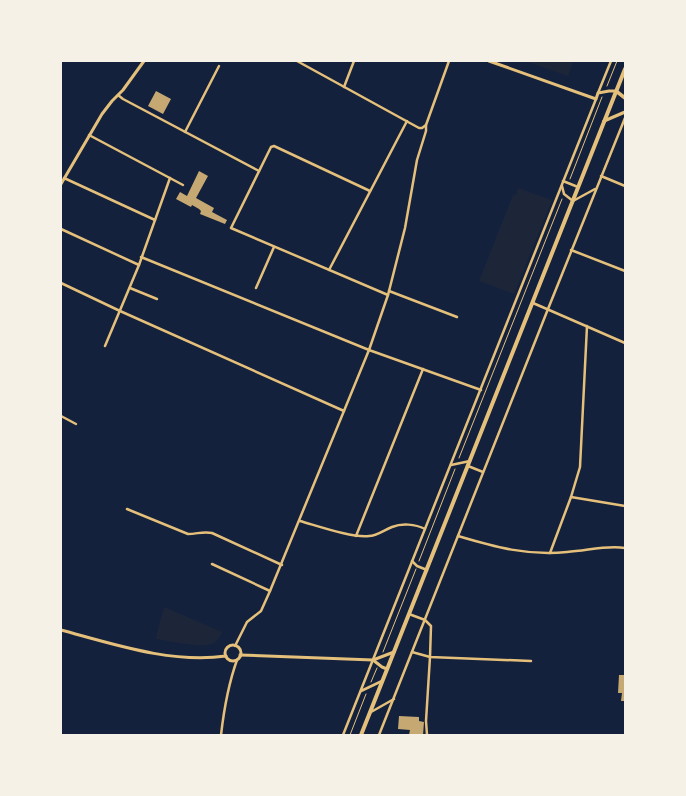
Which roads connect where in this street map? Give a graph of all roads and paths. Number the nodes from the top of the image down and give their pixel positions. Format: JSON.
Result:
{"nodes":[{"id":1,"x":144,"y":61,"type":"edge"},
{"id":2,"x":297,"y":61,"type":"edge"},
{"id":3,"x":354,"y":61,"type":"edge"},
{"id":4,"x":449,"y":61,"type":"edge"},
{"id":5,"x":489,"y":61,"type":"edge"},
{"id":6,"x":611,"y":61,"type":"edge"},
{"id":7,"x":617,"y":61,"type":"edge"},
{"id":8,"x":219,"y":66,"type":"dead end"},
{"id":9,"x":625,"y":69,"type":"edge"},
{"id":10,"x":344,"y":86,"type":"junction"},
{"id":11,"x":606,"y":89,"type":"dead end"},
{"id":12,"x":616,"y":91,"type":"junction"},
{"id":13,"x":598,"y":93,"type":"junction"},
{"id":14,"x":604,"y":94,"type":"dead end"},
{"id":15,"x":118,"y":95,"type":"junction"},
{"id":16,"x":625,"y":98,"type":"edge"},
{"id":17,"x":596,"y":99,"type":"junction"},
{"id":18,"x":625,"y":112,"type":"edge"},
{"id":19,"x":625,"y":118,"type":"edge"},
{"id":20,"x":407,"y":121,"type":"junction"},
{"id":21,"x":604,"y":121,"type":"junction"},
{"id":22,"x":426,"y":125,"type":"junction"},
{"id":23,"x":185,"y":132,"type":"junction"},
{"id":24,"x":89,"y":135,"type":"junction"},
{"id":25,"x":259,"y":171,"type":"junction"},
{"id":26,"x":600,"y":176,"type":"junction"},
{"id":27,"x":64,"y":178,"type":"junction"},
{"id":28,"x":170,"y":178,"type":"junction"},
{"id":29,"x":569,"y":180,"type":"dead end"},
{"id":30,"x":563,"y":181,"type":"junction"},
{"id":31,"x":61,"y":184,"type":"edge"},
{"id":32,"x":183,"y":184,"type":"dead end"},
{"id":33,"x":562,"y":185,"type":"junction"},
{"id":34,"x":625,"y":186,"type":"edge"},
{"id":35,"x":578,"y":187,"type":"junction"},
{"id":36,"x":595,"y":189,"type":"junction"},
{"id":37,"x":370,"y":191,"type":"junction"},
{"id":38,"x":563,"y":196,"type":"dead end"},
{"id":39,"x":573,"y":201,"type":"junction"},
{"id":40,"x":155,"y":220,"type":"junction"},
{"id":41,"x":61,"y":229,"type":"edge"},
{"id":42,"x":274,"y":247,"type":"junction"},
{"id":43,"x":571,"y":250,"type":"junction"},
{"id":44,"x":141,"y":258,"type":"junction"},
{"id":45,"x":139,"y":265,"type":"junction"},
{"id":46,"x":329,"y":270,"type":"junction"},
{"id":47,"x":625,"y":271,"type":"edge"},
{"id":48,"x":61,"y":283,"type":"edge"},
{"id":49,"x":130,"y":288,"type":"junction"},
{"id":50,"x":256,"y":288,"type":"dead end"},
{"id":51,"x":389,"y":291,"type":"junction"},
{"id":52,"x":388,"y":295,"type":"junction"},
{"id":53,"x":157,"y":299,"type":"dead end"},
{"id":54,"x":533,"y":302,"type":"junction"},
{"id":55,"x":548,"y":309,"type":"junction"},
{"id":56,"x":120,"y":311,"type":"junction"},
{"id":57,"x":457,"y":317,"type":"dead end"},
{"id":58,"x":587,"y":326,"type":"junction"},
{"id":59,"x":625,"y":343,"type":"edge"},
{"id":60,"x":105,"y":346,"type":"dead end"},
{"id":61,"x":369,"y":350,"type":"junction"},
{"id":62,"x":423,"y":370,"type":"junction"},
{"id":63,"x":481,"y":390,"type":"junction"},
{"id":64,"x":344,"y":411,"type":"junction"},
{"id":65,"x":61,"y":416,"type":"edge"},
{"id":66,"x":76,"y":424,"type":"dead end"},
{"id":67,"x":459,"y":460,"type":"dead end"},
{"id":68,"x":470,"y":461,"type":"junction"},
{"id":69,"x":451,"y":465,"type":"junction"},
{"id":70,"x":468,"y":466,"type":"junction"},
{"id":71,"x":456,"y":467,"type":"dead end"},
{"id":72,"x":483,"y":472,"type":"junction"},
{"id":73,"x":571,"y":497,"type":"junction"},
{"id":74,"x":625,"y":506,"type":"edge"},
{"id":75,"x":127,"y":509,"type":"dead end"},
{"id":76,"x":300,"y":521,"type":"junction"},
{"id":77,"x":425,"y":529,"type":"junction"},
{"id":78,"x":356,"y":536,"type":"junction"},
{"id":79,"x":458,"y":536,"type":"junction"},
{"id":80,"x":625,"y":548,"type":"edge"},
{"id":81,"x":550,"y":553,"type":"junction"},
{"id":82,"x":412,"y":560,"type":"junction"},
{"id":83,"x":418,"y":562,"type":"dead end"},
{"id":84,"x":212,"y":564,"type":"dead end"},
{"id":85,"x":282,"y":565,"type":"junction"},
{"id":86,"x":415,"y":570,"type":"dead end"},
{"id":87,"x":427,"y":570,"type":"junction"},
{"id":88,"x":270,"y":591,"type":"junction"},
{"id":89,"x":409,"y":614,"type":"junction"},
{"id":90,"x":425,"y":620,"type":"junction"},
{"id":91,"x":61,"y":630,"type":"edge"},
{"id":92,"x":235,"y":646,"type":"junction"},
{"id":93,"x":394,"y":652,"type":"junction"},
{"id":94,"x":412,"y":652,"type":"junction"},
{"id":95,"x":382,"y":653,"type":"dead end"},
{"id":96,"x":240,"y":655,"type":"junction"},
{"id":97,"x":226,"y":656,"type":"junction"},
{"id":98,"x":430,"y":657,"type":"junction"},
{"id":99,"x":237,"y":660,"type":"junction"},
{"id":100,"x":373,"y":660,"type":"junction"},
{"id":101,"x":531,"y":661,"type":"dead end"},
{"id":102,"x":376,"y":668,"type":"dead end"},
{"id":103,"x":387,"y":669,"type":"junction"},
{"id":104,"x":383,"y":681,"type":"junction"},
{"id":105,"x":370,"y":683,"type":"dead end"},
{"id":106,"x":368,"y":690,"type":"dead end"},
{"id":107,"x":361,"y":691,"type":"junction"},
{"id":108,"x":394,"y":699,"type":"junction"},
{"id":109,"x":370,"y":712,"type":"junction"},
{"id":110,"x":221,"y":735,"type":"edge"},
{"id":111,"x":343,"y":735,"type":"edge"},
{"id":112,"x":350,"y":735,"type":"edge"},
{"id":113,"x":361,"y":735,"type":"edge"},
{"id":114,"x":379,"y":735,"type":"edge"},
{"id":115,"x":427,"y":735,"type":"edge"}],
"edges":[{"from":1,"to":15,"type":"street"},
{"from":2,"to":10,"type":"street"},
{"from":3,"to":10,"type":"street"},
{"from":4,"to":22,"type":"street"},
{"from":5,"to":17,"type":"street"},
{"from":6,"to":13,"type":"street"},
{"from":7,"to":11,"type":"path"},
{"from":8,"to":23,"type":"street"},
{"from":9,"to":12,"type":"main road"},
{"from":10,"to":20,"type":"street"},
{"from":12,"to":13,"type":"street"},
{"from":12,"to":16,"type":"main road"},
{"from":12,"to":21,"type":"main road"},
{"from":13,"to":17,"type":"street"},
{"from":14,"to":29,"type":"path"},
{"from":15,"to":23,"type":"street"},
{"from":15,"to":24,"type":"street"},
{"from":17,"to":30,"type":"street"},
{"from":18,"to":21,"type":"main road"},
{"from":19,"to":26,"type":"street"},
{"from":20,"to":22,"type":"street"},
{"from":20,"to":37,"type":"street"},
{"from":21,"to":35,"type":"main road"},
{"from":22,"to":51,"type":"street"},
{"from":23,"to":25,"type":"street"},
{"from":24,"to":27,"type":"street"},
{"from":24,"to":28,"type":"street"},
{"from":25,"to":37,"type":"street"},
{"from":25,"to":42,"type":"street"},
{"from":26,"to":34,"type":"street"},
{"from":26,"to":36,"type":"street"},
{"from":27,"to":31,"type":"street"},
{"from":27,"to":40,"type":"street"},
{"from":28,"to":32,"type":"street"},
{"from":28,"to":40,"type":"street"},
{"from":30,"to":33,"type":"street"},
{"from":30,"to":35,"type":"street"},
{"from":33,"to":39,"type":"street"},
{"from":33,"to":63,"type":"street"},
{"from":35,"to":39,"type":"main road"},
{"from":36,"to":39,"type":"street"},
{"from":36,"to":43,"type":"street"},
{"from":37,"to":46,"type":"street"},
{"from":38,"to":67,"type":"path"},
{"from":39,"to":54,"type":"main road"},
{"from":40,"to":44,"type":"street"},
{"from":41,"to":45,"type":"street"},
{"from":42,"to":46,"type":"street"},
{"from":42,"to":50,"type":"street"},
{"from":43,"to":47,"type":"street"},
{"from":43,"to":55,"type":"street"},
{"from":44,"to":45,"type":"street"},
{"from":44,"to":61,"type":"street"},
{"from":45,"to":49,"type":"street"},
{"from":46,"to":52,"type":"street"},
{"from":48,"to":56,"type":"street"},
{"from":49,"to":53,"type":"street"},
{"from":49,"to":56,"type":"street"},
{"from":51,"to":52,"type":"street"},
{"from":51,"to":57,"type":"street"},
{"from":52,"to":61,"type":"street"},
{"from":54,"to":55,"type":"street"},
{"from":54,"to":68,"type":"main road"},
{"from":55,"to":58,"type":"street"},
{"from":55,"to":72,"type":"street"},
{"from":56,"to":60,"type":"street"},
{"from":56,"to":64,"type":"street"},
{"from":58,"to":59,"type":"street"},
{"from":58,"to":73,"type":"street"},
{"from":61,"to":62,"type":"street"},
{"from":61,"to":64,"type":"street"},
{"from":62,"to":63,"type":"street"},
{"from":62,"to":78,"type":"street"},
{"from":63,"to":69,"type":"street"},
{"from":64,"to":76,"type":"street"},
{"from":65,"to":66,"type":"street"},
{"from":68,"to":69,"type":"street"},
{"from":68,"to":70,"type":"main road"},
{"from":69,"to":77,"type":"street"},
{"from":70,"to":72,"type":"street"},
{"from":70,"to":87,"type":"main road"},
{"from":71,"to":83,"type":"path"},
{"from":72,"to":79,"type":"street"},
{"from":73,"to":74,"type":"street"},
{"from":73,"to":81,"type":"street"},
{"from":75,"to":85,"type":"street"},
{"from":76,"to":78,"type":"street"},
{"from":76,"to":85,"type":"street"},
{"from":77,"to":78,"type":"street"},
{"from":77,"to":82,"type":"street"},
{"from":79,"to":81,"type":"street"},
{"from":79,"to":90,"type":"street"},
{"from":80,"to":81,"type":"street"},
{"from":82,"to":87,"type":"street"},
{"from":82,"to":100,"type":"street"},
{"from":84,"to":88,"type":"street"},
{"from":85,"to":88,"type":"street"},
{"from":86,"to":95,"type":"path"},
{"from":87,"to":89,"type":"main road"},
{"from":88,"to":92,"type":"street"},
{"from":89,"to":90,"type":"street"},
{"from":89,"to":93,"type":"main road"},
{"from":90,"to":94,"type":"street"},
{"from":90,"to":98,"type":"street"},
{"from":91,"to":97,"type":"street"},
{"from":92,"to":96,"type":"street"},
{"from":92,"to":97,"type":"street"},
{"from":93,"to":100,"type":"street"},
{"from":93,"to":103,"type":"main road"},
{"from":94,"to":98,"type":"street"},
{"from":94,"to":108,"type":"street"},
{"from":96,"to":99,"type":"street"},
{"from":96,"to":100,"type":"street"},
{"from":97,"to":99,"type":"street"},
{"from":98,"to":101,"type":"street"},
{"from":98,"to":115,"type":"street"},
{"from":99,"to":110,"type":"street"},
{"from":100,"to":103,"type":"street"},
{"from":100,"to":107,"type":"street"},
{"from":102,"to":105,"type":"path"},
{"from":103,"to":104,"type":"main road"},
{"from":104,"to":107,"type":"street"},
{"from":104,"to":109,"type":"main road"},
{"from":106,"to":112,"type":"path"},
{"from":107,"to":111,"type":"street"},
{"from":108,"to":109,"type":"street"},
{"from":108,"to":114,"type":"street"},
{"from":109,"to":113,"type":"main road"}]}
